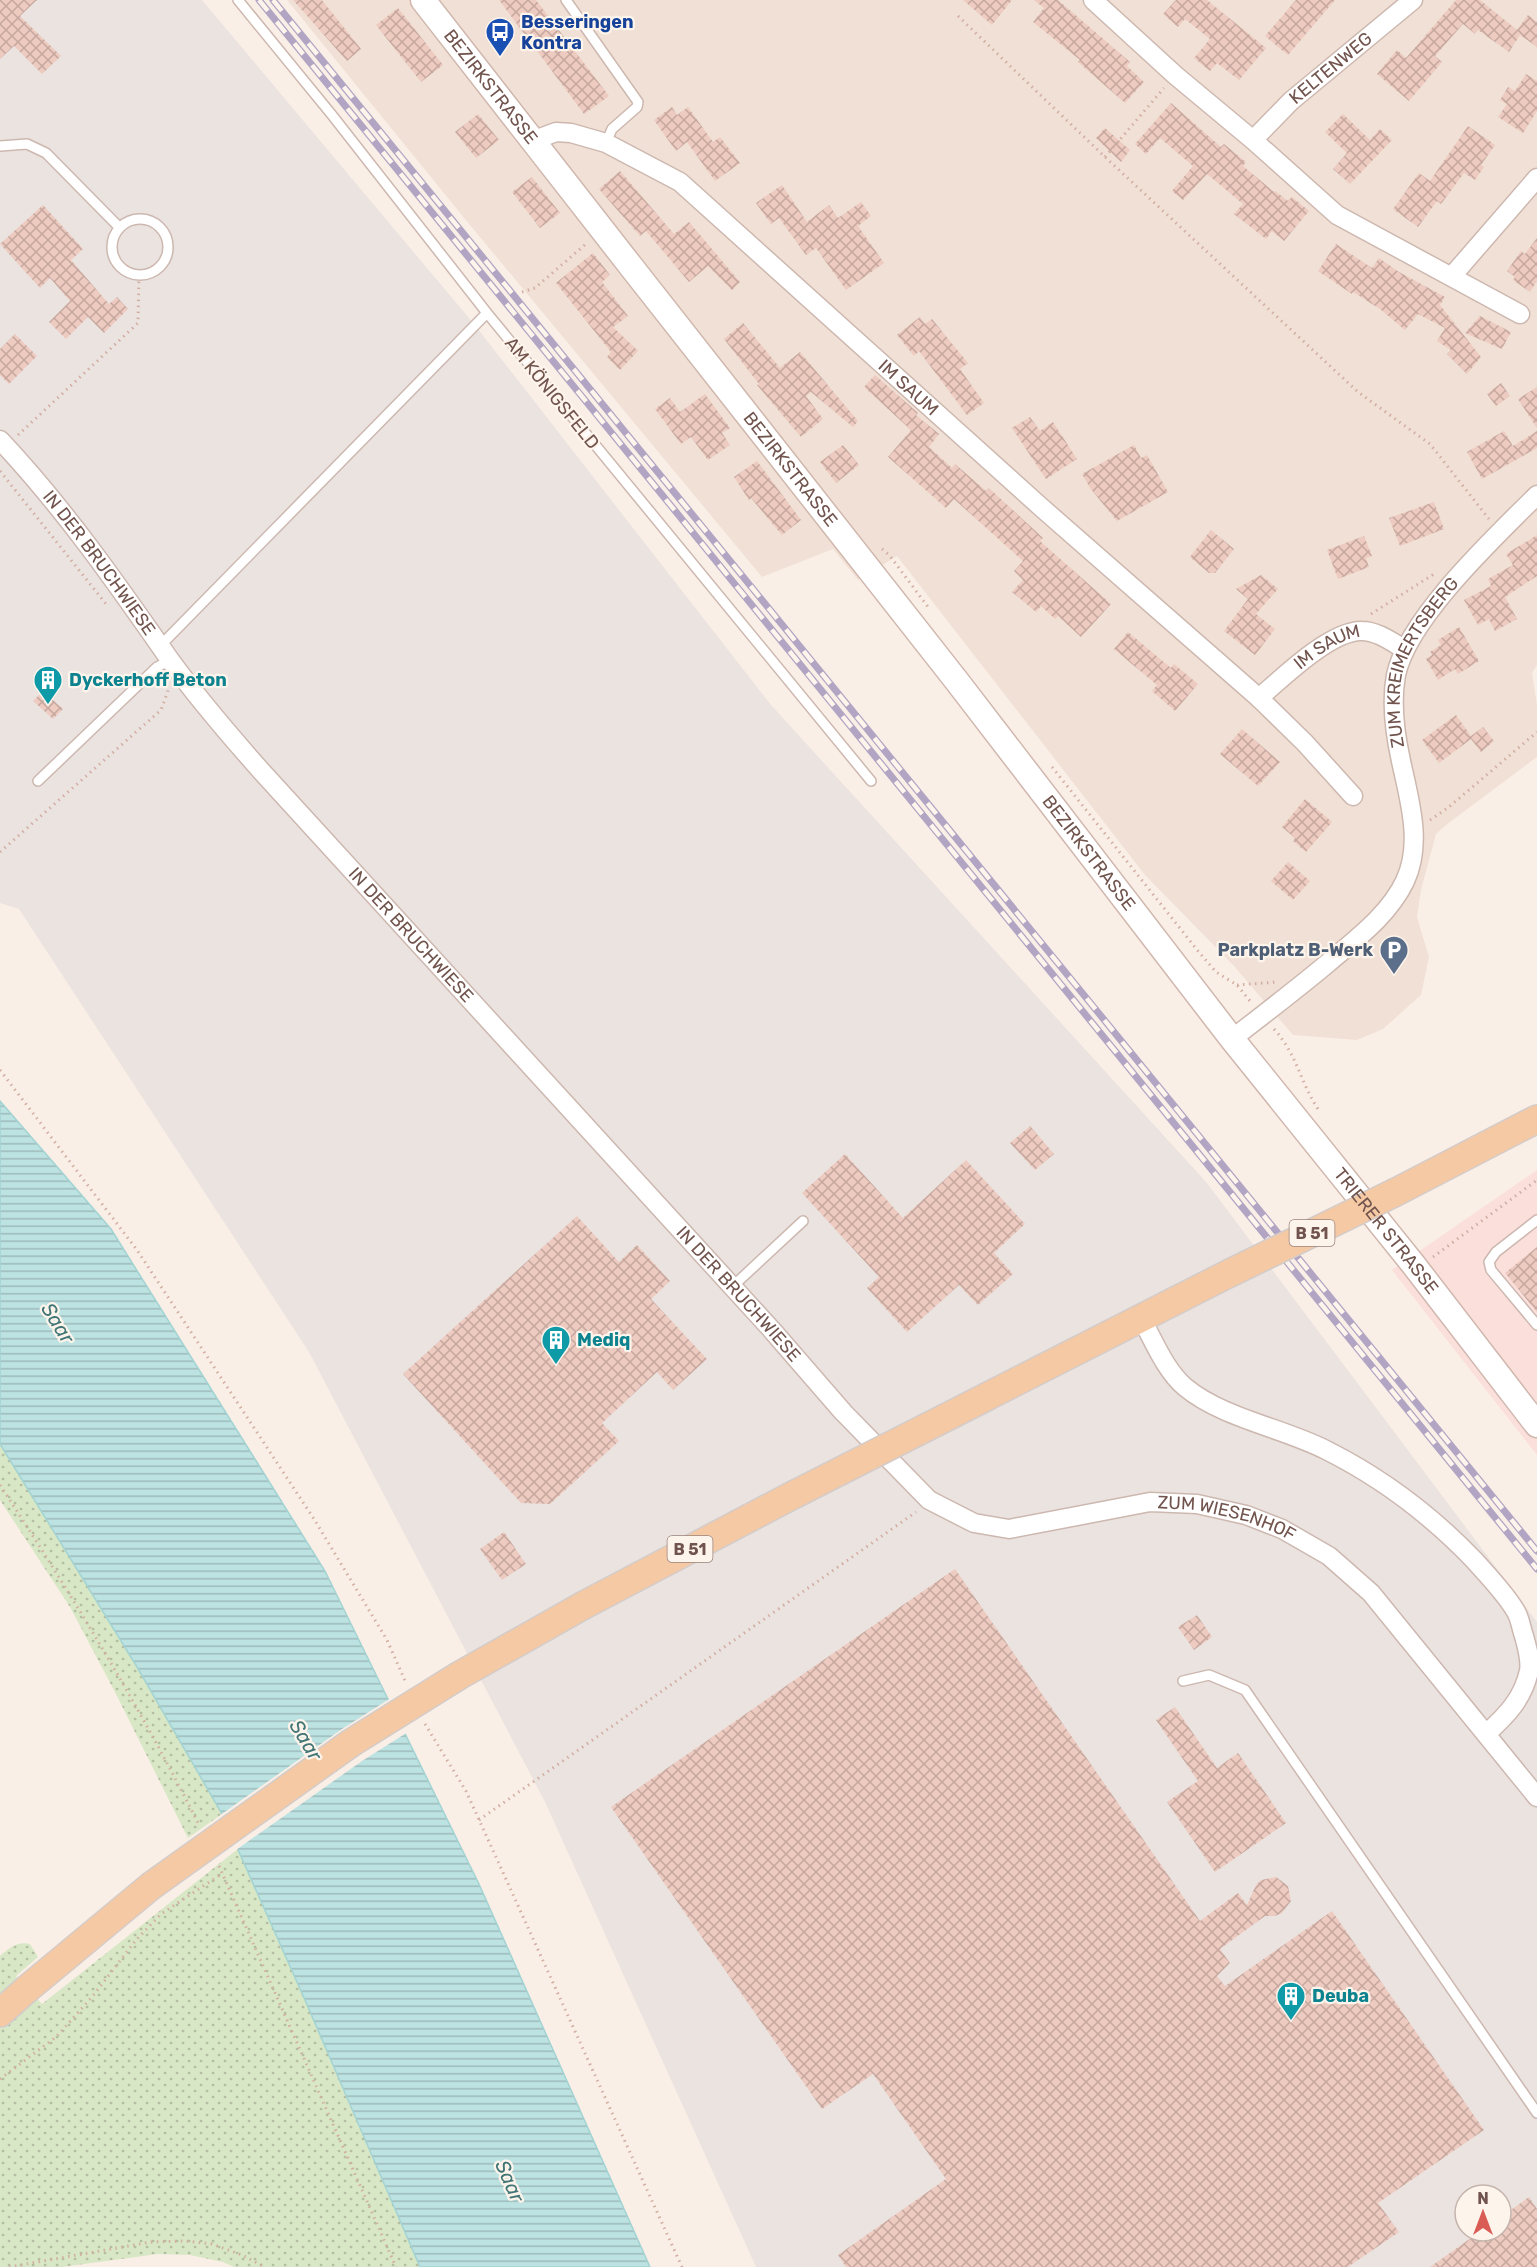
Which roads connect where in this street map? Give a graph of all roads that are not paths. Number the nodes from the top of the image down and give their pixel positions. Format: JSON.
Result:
{"nodes":[{"id":1,"x":238,"y":0,"type":"edge"},
{"id":2,"x":423,"y":0,"type":"edge"},
{"id":3,"x":566,"y":0,"type":"edge"},
{"id":4,"x":1093,"y":0,"type":"edge"},
{"id":5,"x":1413,"y":0,"type":"edge"},
{"id":6,"x":1254,"y":140,"type":"junction"},
{"id":7,"x":532,"y":141,"type":"junction"},
{"id":8,"x":606,"y":142,"type":"junction"},
{"id":9,"x":0,"y":146,"type":"edge"},
{"id":10,"x":1537,"y":178,"type":"edge"},
{"id":11,"x":119,"y":227,"type":"junction"},
{"id":12,"x":1452,"y":276,"type":"junction"},
{"id":13,"x":487,"y":313,"type":"junction"},
{"id":14,"x":1521,"y":314,"type":"dead end"},
{"id":15,"x":3,"y":443,"type":"edge"},
{"id":16,"x":1537,"y":495,"type":"edge"},
{"id":17,"x":1404,"y":649,"type":"junction"},
{"id":18,"x":163,"y":658,"type":"junction"},
{"id":19,"x":1259,"y":698,"type":"junction"},
{"id":20,"x":38,"y":781,"type":"dead end"},
{"id":21,"x":871,"y":781,"type":"dead end"},
{"id":22,"x":1353,"y":796,"type":"dead end"},
{"id":23,"x":1232,"y":1039,"type":"junction"},
{"id":24,"x":1537,"y":1119,"type":"edge"},
{"id":25,"x":1537,"y":1220,"type":"edge"},
{"id":26,"x":802,"y":1221,"type":"dead end"},
{"id":27,"x":732,"y":1287,"type":"junction"},
{"id":28,"x":1142,"y":1318,"type":"junction"},
{"id":29,"x":1537,"y":1325,"type":"edge"},
{"id":30,"x":843,"y":1412,"type":"joint"},
{"id":31,"x":1536,"y":1421,"type":"edge"},
{"id":32,"x":1183,"y":1680,"type":"dead end"},
{"id":33,"x":1486,"y":1734,"type":"junction"},
{"id":34,"x":1537,"y":1797,"type":"edge"},
{"id":35,"x":0,"y":2013,"type":"edge"},
{"id":36,"x":1537,"y":2113,"type":"edge"}],
"edges":[{"from":1,"to":13,"type":"lane","name":"AM KÖNIGSFELD"},
{"from":2,"to":7,"type":"street","name":"BEZIRKSTRASSE"},
{"from":3,"to":8,"type":"lane"},
{"from":4,"to":6,"type":"street"},
{"from":5,"to":6,"type":"street","name":"KELTENWEG"},
{"from":6,"to":12,"type":"street"},
{"from":7,"to":8,"type":"street","name":"IM SAUM"},
{"from":7,"to":23,"type":"street","name":"BEZIRKSTRASSE"},
{"from":8,"to":19,"type":"street","name":"IM SAUM"},
{"from":9,"to":11,"type":"lane"},
{"from":10,"to":12,"type":"street"},
{"from":11,"to":11,"type":"lane"},
{"from":12,"to":14,"type":"street"},
{"from":13,"to":18,"type":"lane"},
{"from":13,"to":21,"type":"lane","name":"AM KÖNIGSFELD"},
{"from":15,"to":18,"type":"street","name":"IN DER BRUCHWIESE"},
{"from":16,"to":17,"type":"street","name":"ZUM KREIMERTSBERG"},
{"from":17,"to":19,"type":"street","name":"IM SAUM"},
{"from":17,"to":23,"type":"street","name":"ZUM KREIMERTSBERG"},
{"from":18,"to":20,"type":"lane"},
{"from":18,"to":27,"type":"street","name":"IN DER BRUCHWIESE"},
{"from":19,"to":22,"type":"street","name":"IM SAUM"},
{"from":23,"to":31,"type":"street","name":"TRIERER STRASSE"},
{"from":24,"to":28,"type":"main road","number":"B 51","bridge":true},
{"from":25,"to":29,"type":"lane"},
{"from":26,"to":27,"type":"lane"},
{"from":27,"to":30,"type":"street","name":"IN DER BRUCHWIESE"},
{"from":28,"to":33,"type":"street"},
{"from":28,"to":35,"type":"main road","number":"B 51","bridge":true},
{"from":30,"to":33,"type":"street","name":"ZUM WIESENHOF"},
{"from":32,"to":36,"type":"lane"},
{"from":33,"to":34,"type":"street","name":"ZUM WIESENHOF"}]}
